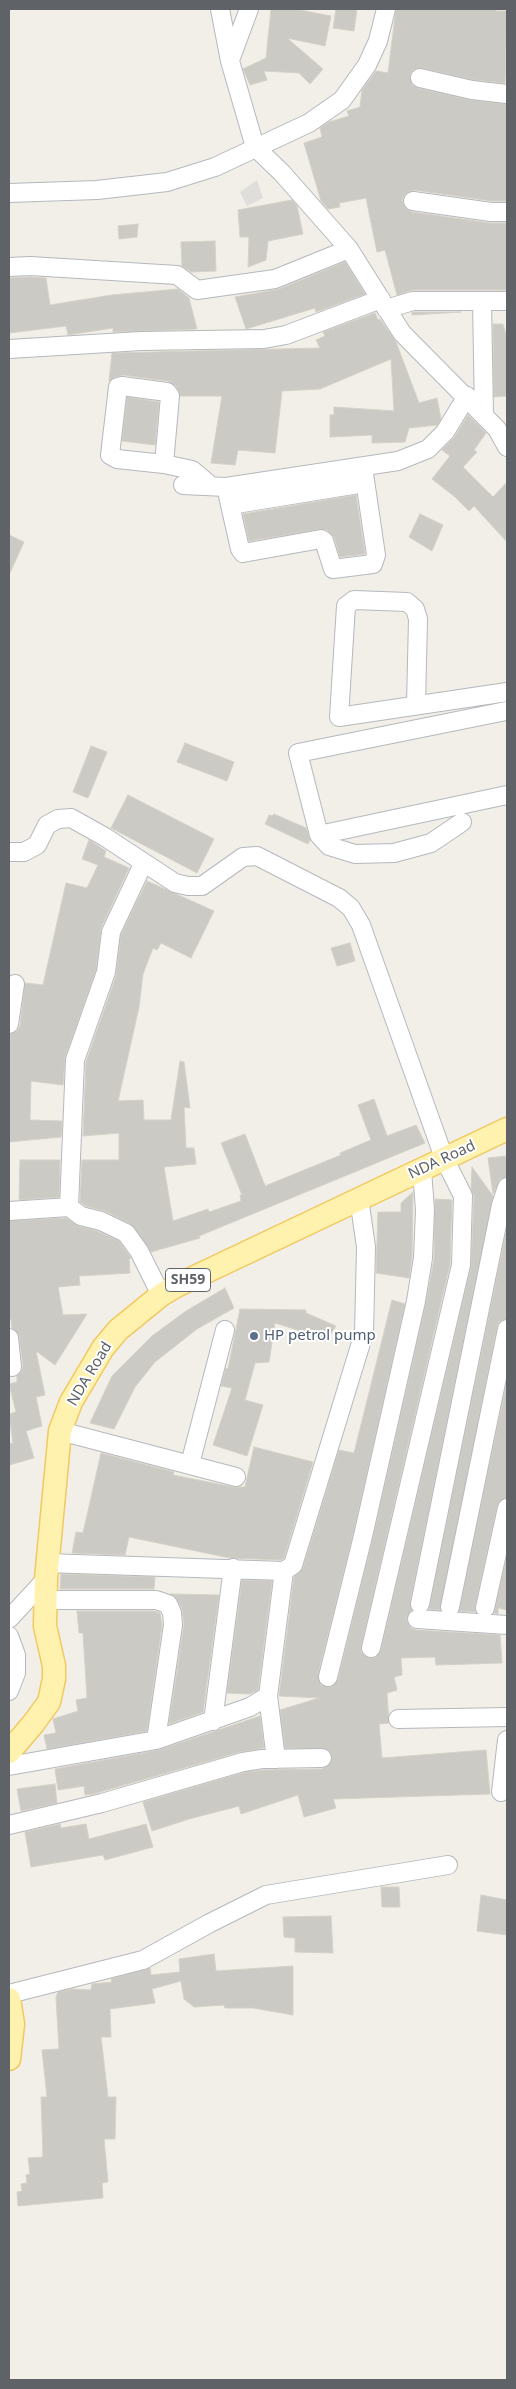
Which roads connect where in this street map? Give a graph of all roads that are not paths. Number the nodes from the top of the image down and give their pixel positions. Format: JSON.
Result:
{"nodes":[{"id":1,"x":220,"y":9,"type":"edge"},
{"id":2,"x":249,"y":9,"type":"edge"},
{"id":3,"x":386,"y":9,"type":"edge"},
{"id":4,"x":230,"y":61,"type":"junction"},
{"id":5,"x":420,"y":78,"type":"dead end"},
{"id":6,"x":507,"y":94,"type":"edge"},
{"id":7,"x":255,"y":147,"type":"junction"},
{"id":8,"x":9,"y":193,"type":"edge"},
{"id":9,"x":413,"y":201,"type":"dead end"},
{"id":10,"x":507,"y":212,"type":"edge"},
{"id":11,"x":350,"y":249,"type":"junction"},
{"id":12,"x":9,"y":267,"type":"edge"},
{"id":13,"x":482,"y":301,"type":"junction"},
{"id":14,"x":507,"y":301,"type":"edge"},
{"id":15,"x":384,"y":304,"type":"junction"},
{"id":16,"x":9,"y":349,"type":"edge"},
{"id":17,"x":467,"y":396,"type":"junction"},
{"id":18,"x":484,"y":415,"type":"junction"},
{"id":19,"x":507,"y":447,"type":"edge"},
{"id":20,"x":164,"y":464,"type":"junction"},
{"id":21,"x":364,"y":475,"type":"junction"},
{"id":22,"x":183,"y":485,"type":"dead end"},
{"id":23,"x":219,"y":487,"type":"junction"},
{"id":24,"x":230,"y":505,"type":"junction"},
{"id":25,"x":505,"y":692,"type":"edge"},
{"id":26,"x":416,"y":705,"type":"junction"},
{"id":27,"x":507,"y":714,"type":"edge"},
{"id":28,"x":507,"y":796,"type":"edge"},
{"id":29,"x":462,"y":822,"type":"dead end"},
{"id":30,"x":319,"y":835,"type":"junction"},
{"id":31,"x":9,"y":852,"type":"edge"},
{"id":32,"x":144,"y":864,"type":"junction"},
{"id":33,"x":15,"y":984,"type":"dead end"},
{"id":34,"x":9,"y":1024,"type":"edge"},
{"id":35,"x":507,"y":1129,"type":"edge"},
{"id":36,"x":444,"y":1158,"type":"junction"},
{"id":37,"x":422,"y":1170,"type":"junction"},
{"id":38,"x":507,"y":1187,"type":"edge"},
{"id":39,"x":359,"y":1198,"type":"junction"},
{"id":40,"x":69,"y":1207,"type":"junction"},
{"id":41,"x":9,"y":1211,"type":"edge"},
{"id":42,"x":161,"y":1294,"type":"junction"},
{"id":43,"x":507,"y":1329,"type":"edge"},
{"id":44,"x":225,"y":1330,"type":"dead end"},
{"id":45,"x":9,"y":1338,"type":"edge"},
{"id":46,"x":12,"y":1367,"type":"dead end"},
{"id":47,"x":60,"y":1431,"type":"junction"},
{"id":48,"x":190,"y":1464,"type":"junction"},
{"id":49,"x":236,"y":1477,"type":"dead end"},
{"id":50,"x":507,"y":1508,"type":"edge"},
{"id":51,"x":233,"y":1568,"type":"junction"},
{"id":52,"x":284,"y":1571,"type":"junction"},
{"id":53,"x":46,"y":1581,"type":"junction"},
{"id":54,"x":450,"y":1607,"type":"dead end"},
{"id":55,"x":485,"y":1608,"type":"dead end"},
{"id":56,"x":9,"y":1619,"type":"edge"},
{"id":57,"x":507,"y":1625,"type":"edge"},
{"id":58,"x":9,"y":1636,"type":"edge"},
{"id":59,"x":372,"y":1648,"type":"dead end"},
{"id":60,"x":328,"y":1677,"type":"dead end"},
{"id":61,"x":9,"y":1691,"type":"edge"},
{"id":62,"x":268,"y":1696,"type":"junction"},
{"id":63,"x":507,"y":1717,"type":"edge"},
{"id":64,"x":398,"y":1719,"type":"dead end"},
{"id":65,"x":213,"y":1721,"type":"junction"},
{"id":66,"x":156,"y":1740,"type":"junction"},
{"id":67,"x":507,"y":1740,"type":"edge"},
{"id":68,"x":9,"y":1752,"type":"edge"},
{"id":69,"x":322,"y":1758,"type":"dead end"},
{"id":70,"x":276,"y":1759,"type":"junction"},
{"id":71,"x":9,"y":1766,"type":"edge"},
{"id":72,"x":501,"y":1792,"type":"dead end"},
{"id":73,"x":9,"y":1824,"type":"edge"},
{"id":74,"x":448,"y":1865,"type":"dead end"},
{"id":75,"x":9,"y":1994,"type":"edge"},
{"id":76,"x":9,"y":1999,"type":"edge"},
{"id":77,"x":9,"y":2059,"type":"edge"}],
"edges":[{"from":1,"to":4,"type":"street"},
{"from":2,"to":4,"type":"street"},
{"from":3,"to":7,"type":"street"},
{"from":4,"to":7,"type":"street"},
{"from":5,"to":6,"type":"street"},
{"from":7,"to":8,"type":"street"},
{"from":7,"to":11,"type":"street"},
{"from":9,"to":10,"type":"street"},
{"from":11,"to":12,"type":"street"},
{"from":11,"to":15,"type":"street"},
{"from":13,"to":14,"type":"street"},
{"from":13,"to":15,"type":"street"},
{"from":13,"to":18,"type":"street"},
{"from":15,"to":16,"type":"street"},
{"from":15,"to":17,"type":"street"},
{"from":17,"to":18,"type":"street"},
{"from":17,"to":21,"type":"street"},
{"from":18,"to":19,"type":"street"},
{"from":20,"to":20,"type":"street"},
{"from":20,"to":23,"type":"street"},
{"from":21,"to":23,"type":"street"},
{"from":21,"to":24,"type":"street"},
{"from":21,"to":24,"type":"street"},
{"from":22,"to":23,"type":"street"},
{"from":23,"to":24,"type":"street"},
{"from":25,"to":26,"type":"street"},
{"from":25,"to":27,"type":"street"},
{"from":26,"to":26,"type":"street"},
{"from":27,"to":30,"type":"street"},
{"from":28,"to":30,"type":"street"},
{"from":29,"to":30,"type":"street"},
{"from":31,"to":32,"type":"street"},
{"from":32,"to":36,"type":"street"},
{"from":32,"to":40,"type":"street"},
{"from":33,"to":34,"type":"street"},
{"from":35,"to":36,"type":"main road","name":"NDA Road","number":"SH59"},
{"from":36,"to":37,"type":"main road","name":"NDA Road","number":"SH59"},
{"from":36,"to":59,"type":"street"},
{"from":37,"to":39,"type":"main road","name":"NDA Road","number":"SH59"},
{"from":37,"to":60,"type":"street"},
{"from":38,"to":57,"type":"street"},
{"from":39,"to":42,"type":"main road","name":"NDA Road","number":"SH59"},
{"from":39,"to":52,"type":"street"},
{"from":40,"to":41,"type":"street"},
{"from":40,"to":42,"type":"street"},
{"from":42,"to":47,"type":"main road","name":"NDA Road","number":"SH59"},
{"from":43,"to":54,"type":"street"},
{"from":44,"to":48,"type":"street"},
{"from":45,"to":46,"type":"street"},
{"from":47,"to":48,"type":"street"},
{"from":47,"to":53,"type":"main road","name":"NDA Road","number":"SH59"},
{"from":48,"to":49,"type":"street"},
{"from":50,"to":55,"type":"street"},
{"from":51,"to":52,"type":"street"},
{"from":51,"to":53,"type":"street"},
{"from":51,"to":65,"type":"street"},
{"from":52,"to":62,"type":"street"},
{"from":53,"to":56,"type":"street"},
{"from":53,"to":66,"type":"street"},
{"from":53,"to":68,"type":"main road","name":"NDA Road"},
{"from":58,"to":61,"type":"street"},
{"from":62,"to":65,"type":"street"},
{"from":62,"to":70,"type":"street"},
{"from":63,"to":64,"type":"street"},
{"from":65,"to":66,"type":"street"},
{"from":66,"to":71,"type":"street"},
{"from":67,"to":72,"type":"street"},
{"from":69,"to":70,"type":"street"},
{"from":70,"to":73,"type":"street"},
{"from":74,"to":75,"type":"street"},
{"from":76,"to":77,"type":"main road"}]}
